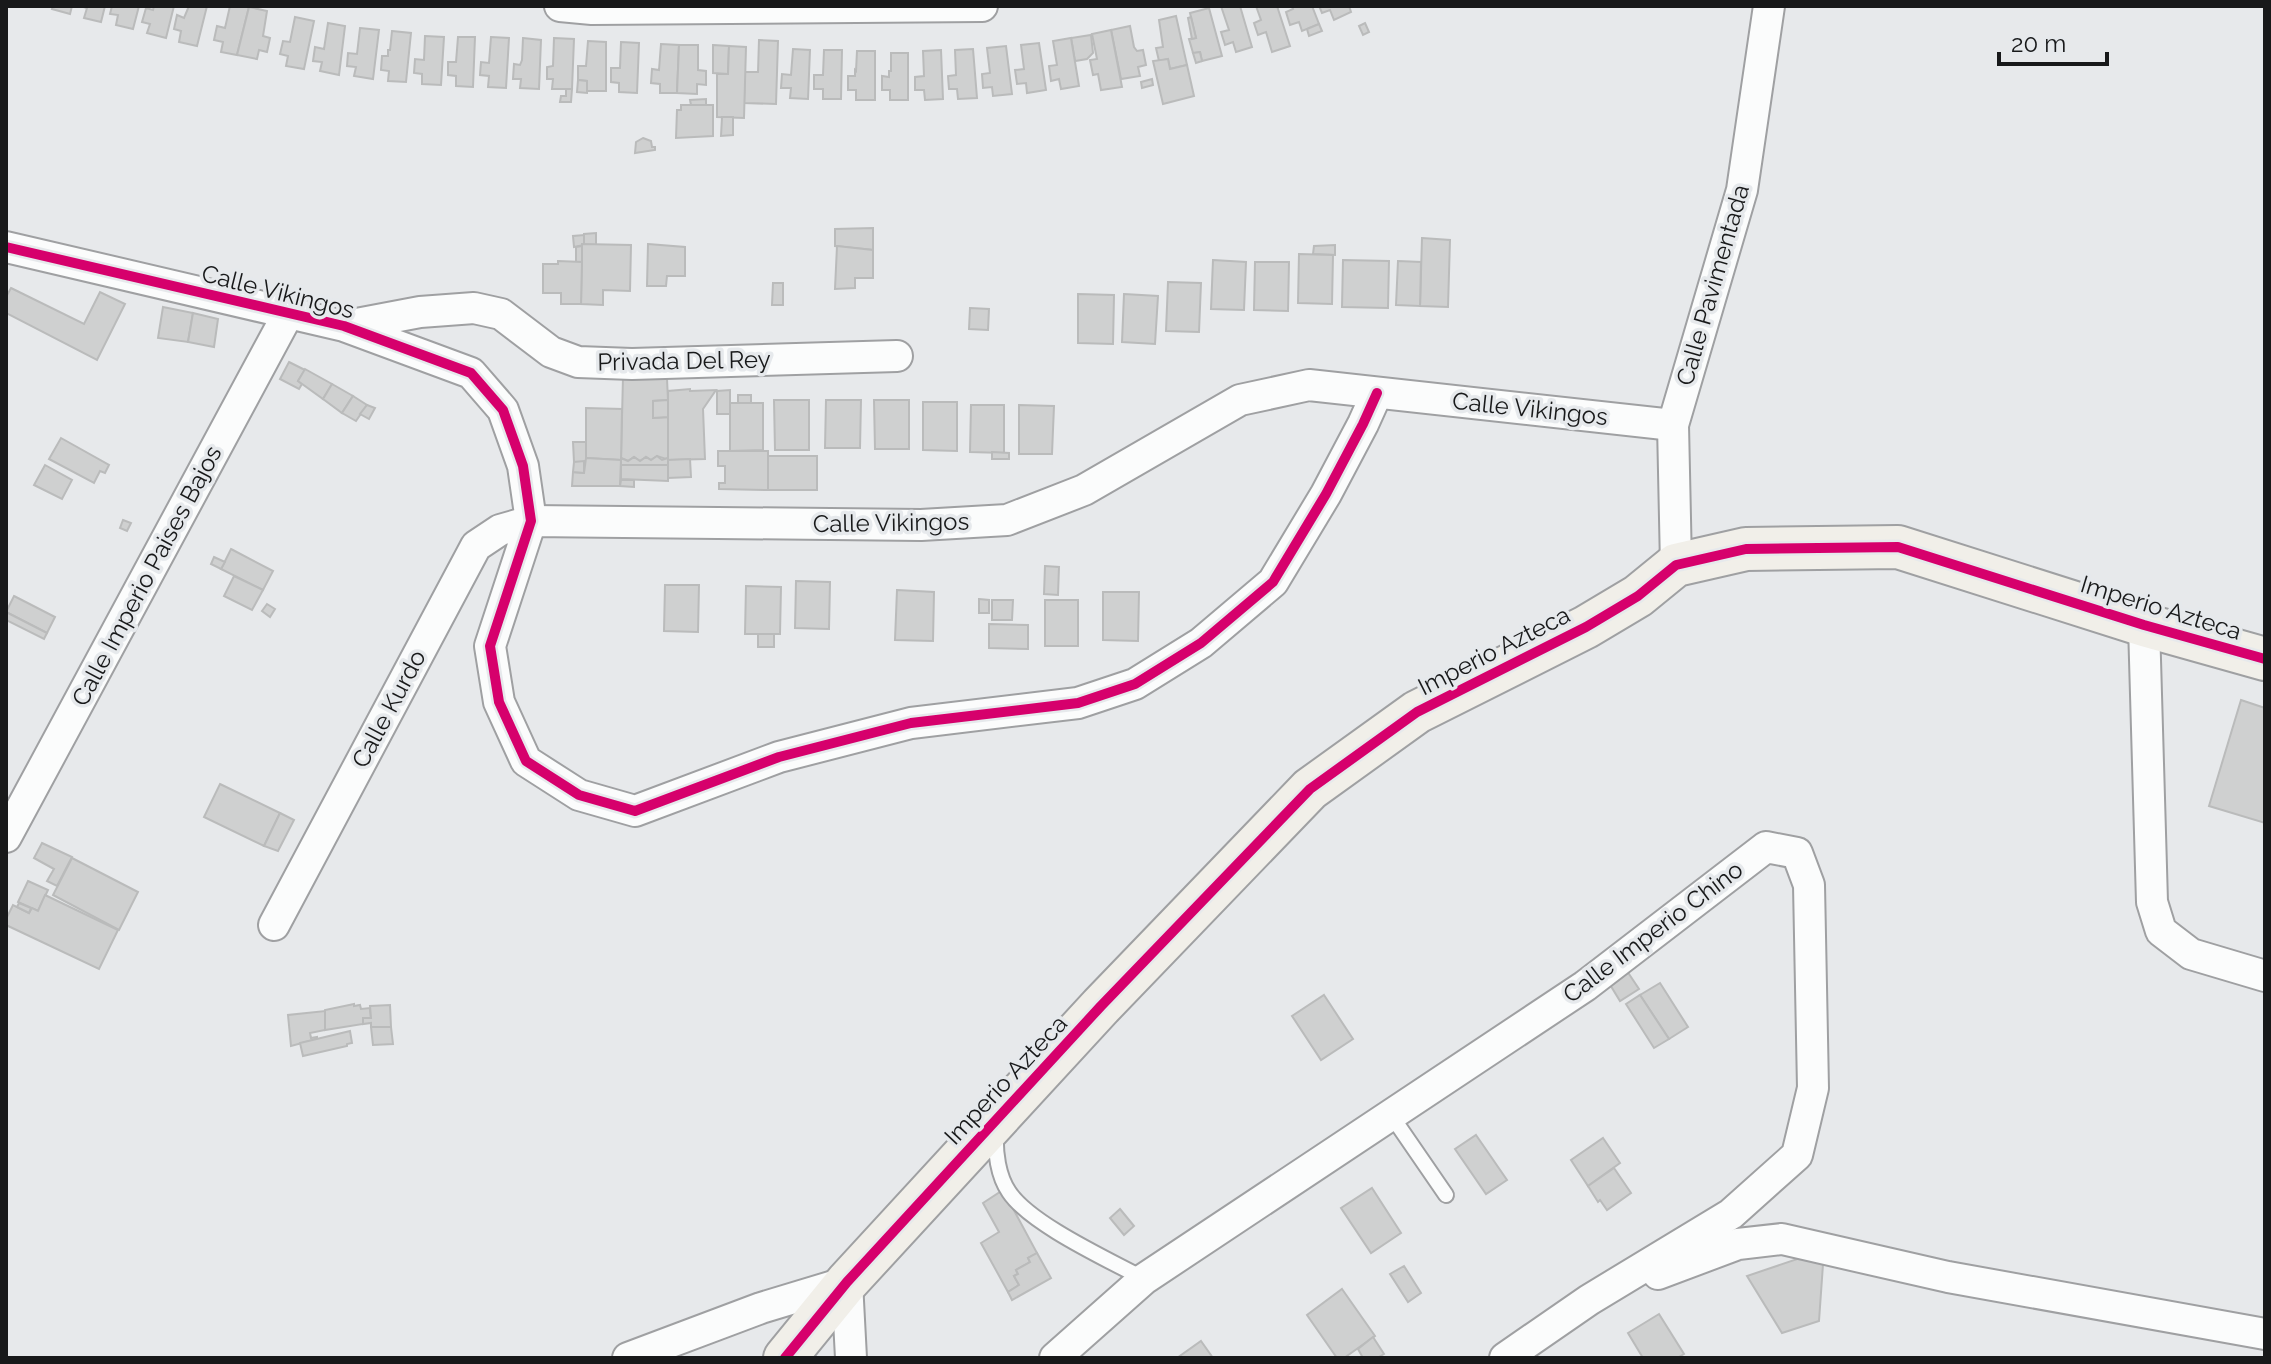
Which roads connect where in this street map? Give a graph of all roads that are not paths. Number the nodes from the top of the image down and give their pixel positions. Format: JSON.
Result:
{"nodes":[{"id":1,"x":560,"y":6,"type":"edge"},
{"id":2,"x":982,"y":6,"type":"edge"},
{"id":3,"x":1769,"y":6,"type":"edge"},
{"id":4,"x":6,"y":247,"type":"edge"},
{"id":5,"x":288,"y":314,"type":"junction"},
{"id":6,"x":344,"y":326,"type":"junction"},
{"id":7,"x":897,"y":356,"type":"dead end"},
{"id":8,"x":1377,"y":393,"type":"junction"},
{"id":9,"x":1673,"y":425,"type":"junction"},
{"id":10,"x":531,"y":521,"type":"junction"},
{"id":11,"x":1676,"y":565,"type":"junction"},
{"id":12,"x":2144,"y":625,"type":"junction"},
{"id":13,"x":2265,"y":659,"type":"edge"},
{"id":14,"x":6,"y":837,"type":"edge"},
{"id":15,"x":274,"y":925,"type":"dead end"},
{"id":16,"x":2265,"y":976,"type":"edge"},
{"id":17,"x":1391,"y":1115,"type":"junction"},
{"id":18,"x":997,"y":1119,"type":"junction"},
{"id":19,"x":1446,"y":1195,"type":"dead end"},
{"id":20,"x":1144,"y":1279,"type":"junction"},
{"id":21,"x":847,"y":1282,"type":"junction"},
{"id":22,"x":1589,"y":1300,"type":"junction"},
{"id":23,"x":2265,"y":1334,"type":"edge"},
{"id":24,"x":628,"y":1358,"type":"edge"},
{"id":25,"x":785,"y":1358,"type":"edge"},
{"id":26,"x":851,"y":1358,"type":"edge"},
{"id":27,"x":1055,"y":1358,"type":"edge"},
{"id":28,"x":1505,"y":1358,"type":"edge"}],
"edges":[{"from":1,"to":2,"type":"street"},
{"from":3,"to":9,"type":"street","name":"Calle Pavimentada"},
{"from":4,"to":5,"type":"street","name":"Calle Vikingos"},
{"from":5,"to":6,"type":"street","name":"Calle Vikingos"},
{"from":5,"to":14,"type":"street","name":"Calle Imperio Paises Bajos"},
{"from":6,"to":7,"type":"street","name":"Privada Del Rey"},
{"from":6,"to":10,"type":"street","name":"Calle Vikingos"},
{"from":8,"to":9,"type":"street","name":"Calle Vikingos"},
{"from":8,"to":10,"type":"street","name":"Calle Vikingos"},
{"from":8,"to":10,"type":"street"},
{"from":9,"to":11,"type":"street","name":"Calle Pavimentada"},
{"from":10,"to":15,"type":"street","name":"Calle Kurdo"},
{"from":11,"to":12,"type":"street","name":"Imperio Azteca"},
{"from":11,"to":18,"type":"street","name":"Imperio Azteca"},
{"from":12,"to":13,"type":"street","name":"Imperio Azteca"},
{"from":12,"to":16,"type":"street"},
{"from":17,"to":19,"type":"lane"},
{"from":17,"to":20,"type":"street","name":"Calle Imperio Chino"},
{"from":17,"to":22,"type":"street","name":"Calle Imperio Chino"},
{"from":18,"to":20,"type":"lane"},
{"from":18,"to":21,"type":"street","name":"Imperio Azteca"},
{"from":20,"to":27,"type":"street","name":"Calle Imperio Chino"},
{"from":21,"to":24,"type":"street"},
{"from":21,"to":25,"type":"street","name":"Imperio Azteca"},
{"from":21,"to":26,"type":"street"},
{"from":22,"to":23,"type":"street"},
{"from":22,"to":28,"type":"street"}]}
